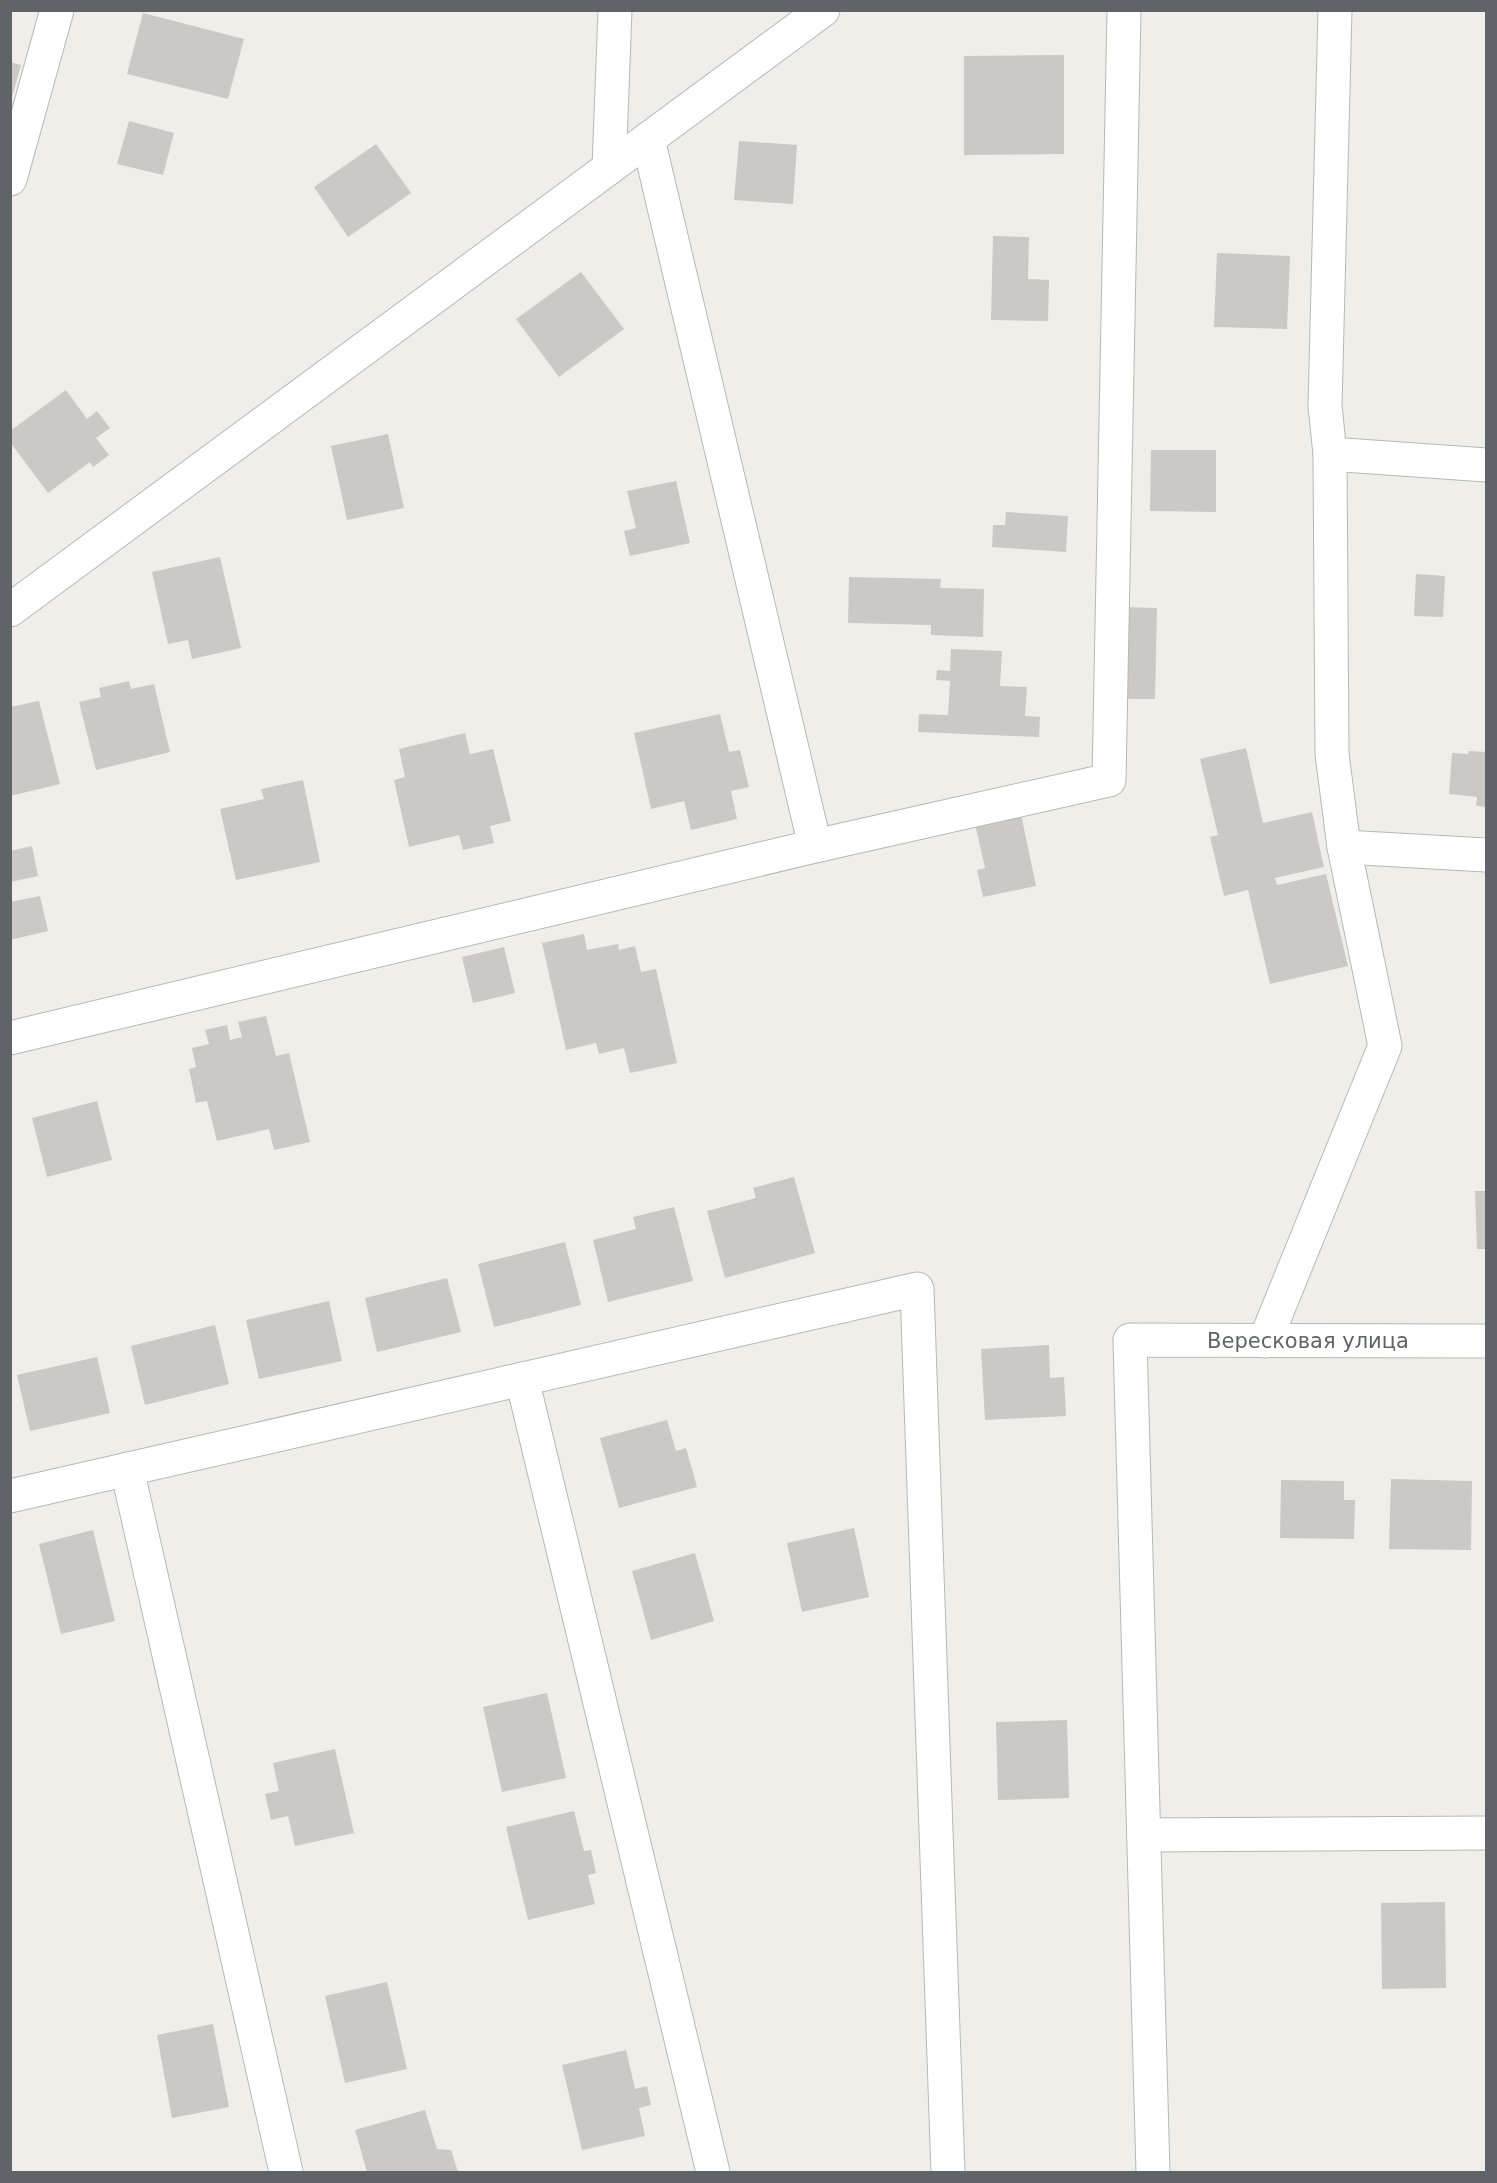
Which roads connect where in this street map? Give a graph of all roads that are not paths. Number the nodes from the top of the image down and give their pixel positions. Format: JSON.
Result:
{"nodes":[{"id":1,"x":57,"y":10,"type":"edge"},
{"id":2,"x":615,"y":10,"type":"edge"},
{"id":3,"x":823,"y":10,"type":"edge"},
{"id":4,"x":1124,"y":10,"type":"edge"},
{"id":5,"x":1335,"y":10,"type":"edge"},
{"id":6,"x":648,"y":140,"type":"junction"},
{"id":7,"x":609,"y":168,"type":"junction"},
{"id":8,"x":10,"y":178,"type":"edge"},
{"id":9,"x":1330,"y":454,"type":"junction"},
{"id":10,"x":1486,"y":465,"type":"edge"},
{"id":11,"x":10,"y":610,"type":"edge"},
{"id":12,"x":815,"y":846,"type":"junction"},
{"id":13,"x":1344,"y":848,"type":"junction"},
{"id":14,"x":1486,"y":855,"type":"edge"},
{"id":15,"x":10,"y":1038,"type":"edge"},
{"id":16,"x":1265,"y":1341,"type":"junction"},
{"id":17,"x":1486,"y":1341,"type":"edge"},
{"id":18,"x":522,"y":1379,"type":"junction"},
{"id":19,"x":127,"y":1469,"type":"junction"},
{"id":20,"x":10,"y":1496,"type":"edge"},
{"id":21,"x":1486,"y":1833,"type":"edge"},
{"id":22,"x":1144,"y":1835,"type":"junction"},
{"id":23,"x":286,"y":2172,"type":"edge"},
{"id":24,"x":713,"y":2172,"type":"edge"},
{"id":25,"x":948,"y":2172,"type":"edge"},
{"id":26,"x":1153,"y":2172,"type":"edge"}],
"edges":[{"from":1,"to":8,"type":"street"},
{"from":2,"to":7,"type":"street"},
{"from":3,"to":6,"type":"street"},
{"from":4,"to":12,"type":"street"},
{"from":5,"to":9,"type":"street"},
{"from":6,"to":7,"type":"street"},
{"from":6,"to":12,"type":"street"},
{"from":7,"to":11,"type":"street"},
{"from":9,"to":10,"type":"street"},
{"from":9,"to":13,"type":"street"},
{"from":12,"to":15,"type":"street"},
{"from":13,"to":14,"type":"street"},
{"from":13,"to":16,"type":"street"},
{"from":16,"to":17,"type":"street","name":"Вересковая улица"},
{"from":16,"to":22,"type":"street","name":"Вересковая улица"},
{"from":18,"to":19,"type":"street"},
{"from":18,"to":24,"type":"street"},
{"from":18,"to":25,"type":"street"},
{"from":19,"to":20,"type":"street"},
{"from":19,"to":23,"type":"street"},
{"from":21,"to":22,"type":"street"},
{"from":22,"to":26,"type":"street"}]}
